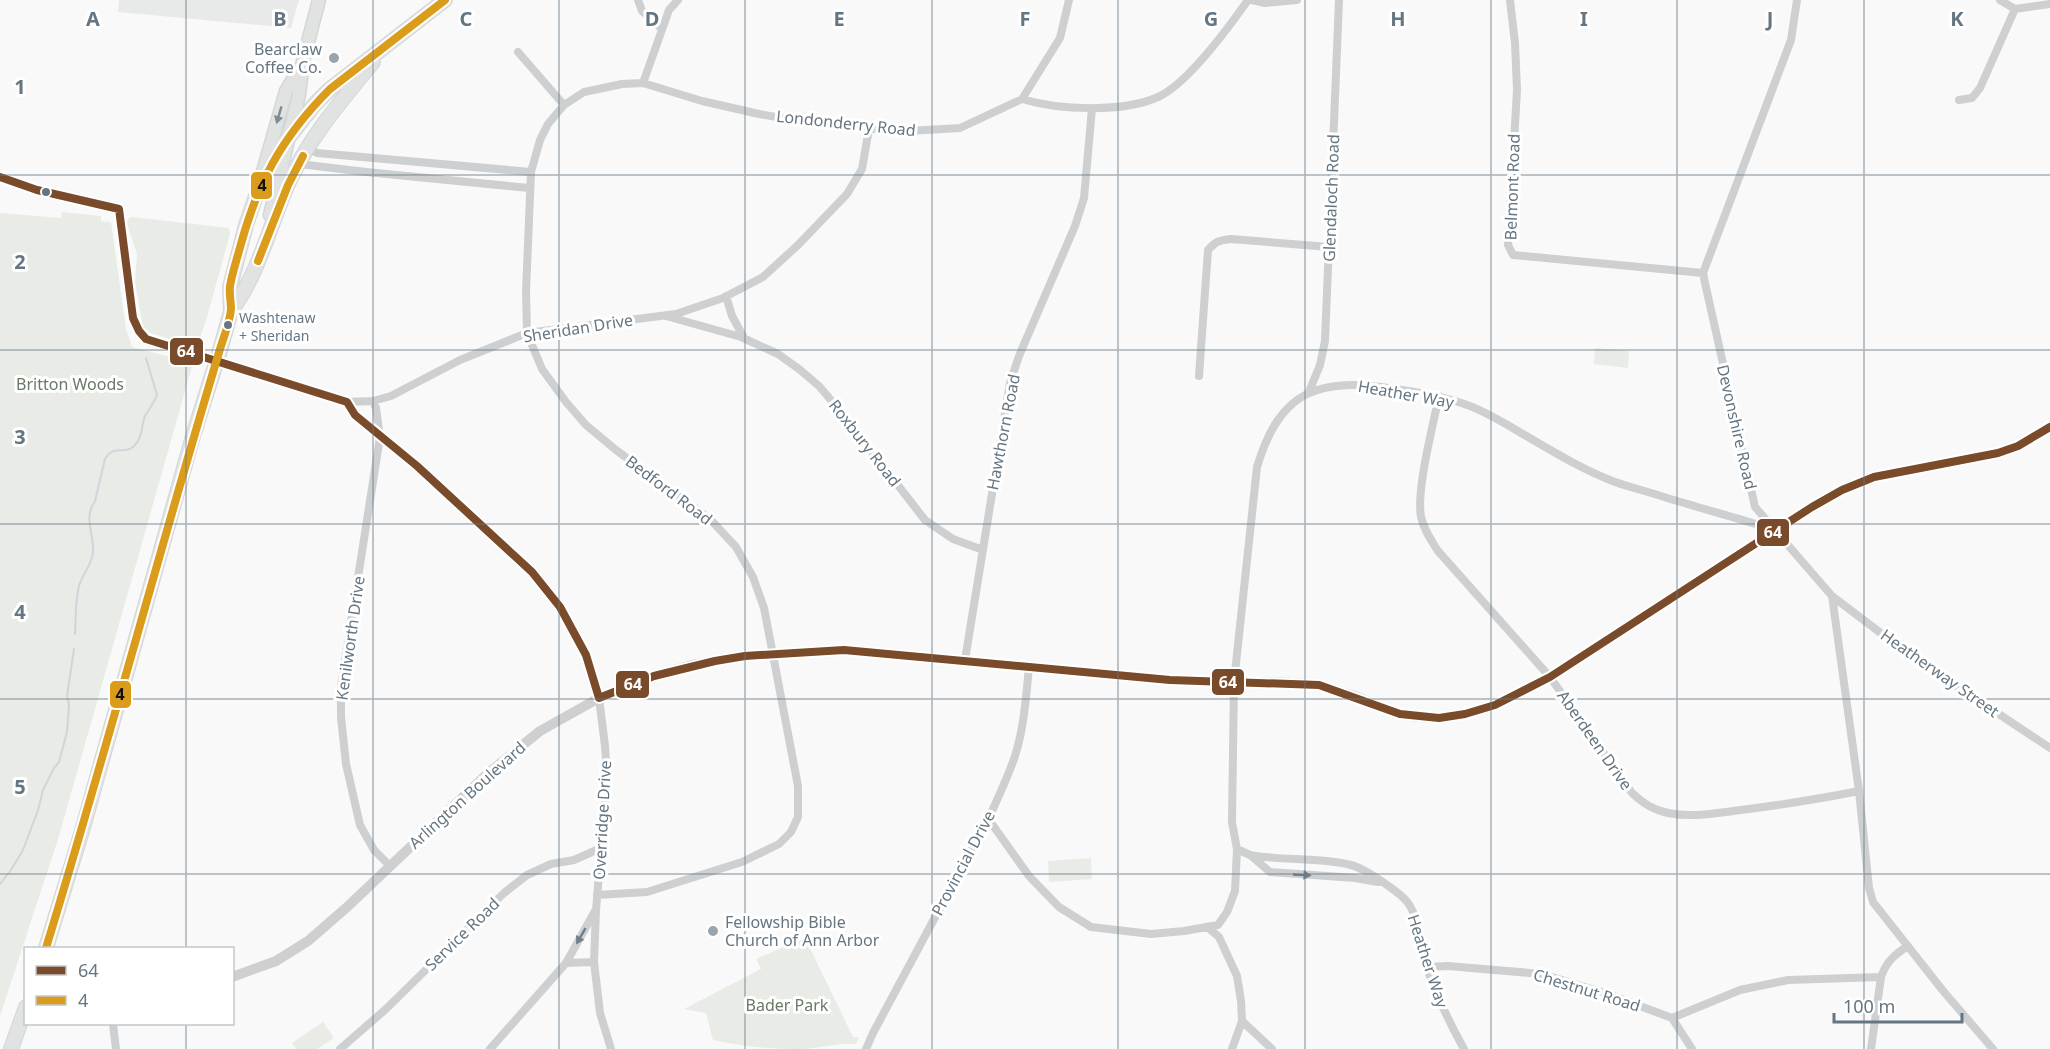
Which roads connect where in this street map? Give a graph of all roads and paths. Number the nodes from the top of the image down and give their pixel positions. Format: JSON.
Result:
{"nodes":[{"id":1,"x":319,"y":0,"type":"edge"},
{"id":2,"x":445,"y":0,"type":"edge"},
{"id":3,"x":638,"y":0,"type":"edge"},
{"id":4,"x":678,"y":0,"type":"edge"},
{"id":5,"x":1070,"y":0,"type":"edge"},
{"id":6,"x":1250,"y":0,"type":"edge"},
{"id":7,"x":1298,"y":0,"type":"edge"},
{"id":8,"x":1340,"y":0,"type":"edge"},
{"id":9,"x":1510,"y":0,"type":"edge"},
{"id":10,"x":1797,"y":0,"type":"edge"},
{"id":11,"x":2001,"y":0,"type":"edge"},
{"id":12,"x":2050,"y":4,"type":"edge"},
{"id":13,"x":2015,"y":9,"type":"junction"},
{"id":14,"x":662,"y":28,"type":"junction"},
{"id":15,"x":384,"y":49,"type":"junction"},
{"id":16,"x":518,"y":52,"type":"dead end"},
{"id":17,"x":303,"y":61,"type":"junction"},
{"id":18,"x":643,"y":83,"type":"junction"},
{"id":19,"x":1022,"y":99,"type":"junction"},
{"id":20,"x":1959,"y":100,"type":"dead end"},
{"id":21,"x":564,"y":105,"type":"junction"},
{"id":22,"x":1092,"y":108,"type":"junction"},
{"id":23,"x":869,"y":129,"type":"junction"},
{"id":24,"x":288,"y":137,"type":"junction"},
{"id":25,"x":307,"y":148,"type":"junction"},
{"id":26,"x":394,"y":160,"type":"junction"},
{"id":27,"x":299,"y":164,"type":"junction"},
{"id":28,"x":531,"y":172,"type":"junction"},
{"id":29,"x":393,"y":175,"type":"junction"},
{"id":30,"x":0,"y":177,"type":"edge"},
{"id":31,"x":529,"y":188,"type":"junction"},
{"id":32,"x":256,"y":196,"type":"junction"},
{"id":33,"x":1329,"y":247,"type":"junction"},
{"id":34,"x":1703,"y":273,"type":"junction"},
{"id":35,"x":253,"y":274,"type":"junction"},
{"id":36,"x":726,"y":296,"type":"junction"},
{"id":37,"x":231,"y":310,"type":"junction"},
{"id":38,"x":664,"y":316,"type":"junction"},
{"id":39,"x":527,"y":333,"type":"junction"},
{"id":40,"x":744,"y":339,"type":"junction"},
{"id":41,"x":217,"y":362,"type":"junction"},
{"id":42,"x":1199,"y":376,"type":"dead end"},
{"id":43,"x":1309,"y":393,"type":"junction"},
{"id":44,"x":1438,"y":396,"type":"junction"},
{"id":45,"x":374,"y":401,"type":"junction"},
{"id":46,"x":347,"y":402,"type":"junction"},
{"id":47,"x":2050,"y":427,"type":"edge"},
{"id":48,"x":380,"y":437,"type":"junction"},
{"id":49,"x":1776,"y":530,"type":"junction"},
{"id":50,"x":983,"y":550,"type":"junction"},
{"id":51,"x":1832,"y":596,"type":"junction"},
{"id":52,"x":773,"y":654,"type":"junction"},
{"id":53,"x":965,"y":660,"type":"junction"},
{"id":54,"x":1029,"y":667,"type":"junction"},
{"id":55,"x":1550,"y":677,"type":"junction"},
{"id":56,"x":1234,"y":682,"type":"junction"},
{"id":57,"x":599,"y":698,"type":"junction"},
{"id":58,"x":2050,"y":748,"type":"edge"},
{"id":59,"x":1858,"y":791,"type":"junction"},
{"id":60,"x":987,"y":818,"type":"junction"},
{"id":61,"x":601,"y":848,"type":"junction"},
{"id":62,"x":1237,"y":849,"type":"junction"},
{"id":63,"x":1250,"y":855,"type":"junction"},
{"id":64,"x":390,"y":866,"type":"junction"},
{"id":65,"x":1381,"y":882,"type":"junction"},
{"id":66,"x":597,"y":895,"type":"junction"},
{"id":67,"x":596,"y":910,"type":"junction"},
{"id":68,"x":1207,"y":927,"type":"junction"},
{"id":69,"x":1908,"y":946,"type":"junction"},
{"id":70,"x":46,"y":947,"type":"edge"},
{"id":71,"x":594,"y":962,"type":"junction"},
{"id":72,"x":566,"y":963,"type":"junction"},
{"id":73,"x":1427,"y":967,"type":"junction"},
{"id":74,"x":234,"y":976,"type":"edge"},
{"id":75,"x":1881,"y":977,"type":"junction"},
{"id":76,"x":24,"y":1012,"type":"edge"},
{"id":77,"x":1672,"y":1018,"type":"junction"},
{"id":78,"x":1242,"y":1021,"type":"junction"},
{"id":79,"x":113,"y":1025,"type":"edge"},
{"id":80,"x":10,"y":1049,"type":"edge"},
{"id":81,"x":116,"y":1049,"type":"edge"},
{"id":82,"x":340,"y":1049,"type":"edge"},
{"id":83,"x":490,"y":1049,"type":"edge"},
{"id":84,"x":611,"y":1049,"type":"edge"},
{"id":85,"x":866,"y":1049,"type":"edge"},
{"id":86,"x":1232,"y":1049,"type":"edge"},
{"id":87,"x":1272,"y":1049,"type":"edge"},
{"id":88,"x":1464,"y":1049,"type":"edge"},
{"id":89,"x":1692,"y":1049,"type":"edge"},
{"id":90,"x":1871,"y":1049,"type":"edge"},
{"id":91,"x":1993,"y":1049,"type":"edge"}],
"edges":[{"from":1,"to":17,"type":"main road"},
{"from":2,"to":15,"type":"main road"},
{"from":3,"to":14,"type":"street"},
{"from":4,"to":14,"type":"street"},
{"from":5,"to":19,"type":"street"},
{"from":6,"to":7,"type":"street"},
{"from":6,"to":22,"type":"street"},
{"from":8,"to":33,"type":"street","name":"Glendaloch Road"},
{"from":9,"to":34,"type":"street","name":"Belmont Road"},
{"from":10,"to":34,"type":"street"},
{"from":11,"to":13,"type":"street"},
{"from":12,"to":13,"type":"street"},
{"from":13,"to":20,"type":"street"},
{"from":14,"to":18,"type":"street"},
{"from":15,"to":24,"type":"main road"},
{"from":15,"to":25,"type":"main road"},
{"from":16,"to":21,"type":"street"},
{"from":17,"to":24,"type":"main road"},
{"from":17,"to":32,"type":"main road","one_way":true},
{"from":18,"to":21,"type":"street","name":"Londonderry Road"},
{"from":18,"to":23,"type":"street","name":"Londonderry Road"},
{"from":19,"to":22,"type":"street"},
{"from":19,"to":23,"type":"street","name":"Londonderry Road"},
{"from":21,"to":28,"type":"street","name":"Londonderry Road"},
{"from":22,"to":50,"type":"street","name":"Hawthorn Road"},
{"from":23,"to":36,"type":"street","name":"Sheridan Drive"},
{"from":24,"to":32,"type":"main road"},
{"from":24,"to":35,"type":"main road"},
{"from":25,"to":26,"type":"street"},
{"from":25,"to":27,"type":"main road"},
{"from":26,"to":28,"type":"street"},
{"from":26,"to":29,"type":"street"},
{"from":27,"to":29,"type":"street"},
{"from":27,"to":35,"type":"main road"},
{"from":28,"to":31,"type":"street","name":"Londonderry Road"},
{"from":29,"to":31,"type":"street"},
{"from":30,"to":41,"type":"street","name":"Sheridan Drive"},
{"from":31,"to":39,"type":"street","name":"Bedford Road"},
{"from":32,"to":37,"type":"main road"},
{"from":33,"to":42,"type":"street"},
{"from":33,"to":43,"type":"street","name":"Glendaloch Road"},
{"from":34,"to":49,"type":"street","name":"Devonshire Road"},
{"from":35,"to":37,"type":"main road"},
{"from":36,"to":38,"type":"street","name":"Sheridan Drive"},
{"from":36,"to":40,"type":"street"},
{"from":37,"to":41,"type":"main road"},
{"from":38,"to":39,"type":"street","name":"Sheridan Drive"},
{"from":38,"to":40,"type":"street","name":"Roxbury Road"},
{"from":39,"to":45,"type":"street","name":"Sheridan Drive"},
{"from":39,"to":52,"type":"street","name":"Bedford Road"},
{"from":40,"to":50,"type":"street","name":"Roxbury Road"},
{"from":41,"to":46,"type":"street","name":"Sheridan Drive"},
{"from":41,"to":70,"type":"main road"},
{"from":43,"to":44,"type":"street","name":"Heather Way"},
{"from":43,"to":56,"type":"street","name":"Heather Way"},
{"from":44,"to":49,"type":"street","name":"Heather Way"},
{"from":44,"to":55,"type":"street","name":"Aberdeen Drive"},
{"from":45,"to":46,"type":"street","name":"Sheridan Drive"},
{"from":45,"to":48,"type":"street","name":"Kenilworth Drive"},
{"from":46,"to":48,"type":"street","name":"Overridge Drive"},
{"from":47,"to":49,"type":"street","name":"Arlington Boulevard"},
{"from":48,"to":57,"type":"street","name":"Overridge Drive"},
{"from":48,"to":64,"type":"street","name":"Kenilworth Drive"},
{"from":49,"to":51,"type":"street","name":"Devonshire Road"},
{"from":49,"to":55,"type":"street","name":"Arlington Boulevard"},
{"from":50,"to":53,"type":"street","name":"Hawthorn Road"},
{"from":51,"to":58,"type":"street","name":"Heatherway Street"},
{"from":51,"to":59,"type":"street"},
{"from":52,"to":53,"type":"street","name":"Arlington Boulevard"},
{"from":52,"to":57,"type":"street","name":"Arlington Boulevard"},
{"from":52,"to":66,"type":"street","name":"Bedford Road"},
{"from":53,"to":54,"type":"street","name":"Arlington Boulevard"},
{"from":54,"to":56,"type":"street","name":"Arlington Boulevard"},
{"from":54,"to":60,"type":"street","name":"Provincial Drive"},
{"from":55,"to":56,"type":"street","name":"Arlington Boulevard"},
{"from":55,"to":59,"type":"street","name":"Aberdeen Drive"},
{"from":56,"to":62,"type":"street","name":"Heather Way"},
{"from":57,"to":61,"type":"street","name":"Overridge Drive"},
{"from":57,"to":64,"type":"street","name":"Arlington Boulevard"},
{"from":59,"to":69,"type":"street"},
{"from":60,"to":68,"type":"street"},
{"from":60,"to":85,"type":"street","name":"Provincial Drive"},
{"from":61,"to":66,"type":"street","name":"Overridge Drive"},
{"from":61,"to":82,"type":"street","name":"Service Road"},
{"from":62,"to":63,"type":"street","name":"Heather Way"},
{"from":62,"to":68,"type":"street","name":"Heather Way"},
{"from":63,"to":65,"type":"street","name":"Heather Way"},
{"from":63,"to":65,"type":"street","name":"Heather Way","one_way":true},
{"from":64,"to":74,"type":"street","name":"Arlington Boulevard"},
{"from":65,"to":73,"type":"street","name":"Heather Way"},
{"from":66,"to":67,"type":"street","name":"Overridge Drive"},
{"from":67,"to":71,"type":"street","name":"Overridge Drive"},
{"from":67,"to":72,"type":"street","one_way":true},
{"from":68,"to":78,"type":"street"},
{"from":69,"to":75,"type":"street"},
{"from":69,"to":91,"type":"street"},
{"from":71,"to":72,"type":"street"},
{"from":71,"to":84,"type":"street","name":"Overridge Drive"},
{"from":72,"to":83,"type":"street"},
{"from":73,"to":77,"type":"street","name":"Chestnut Road"},
{"from":73,"to":88,"type":"street","name":"Heather Way"},
{"from":75,"to":77,"type":"street"},
{"from":75,"to":90,"type":"street"},
{"from":76,"to":80,"type":"main road"},
{"from":77,"to":89,"type":"street"},
{"from":78,"to":86,"type":"street"},
{"from":78,"to":87,"type":"street"},
{"from":79,"to":81,"type":"street"}]}
